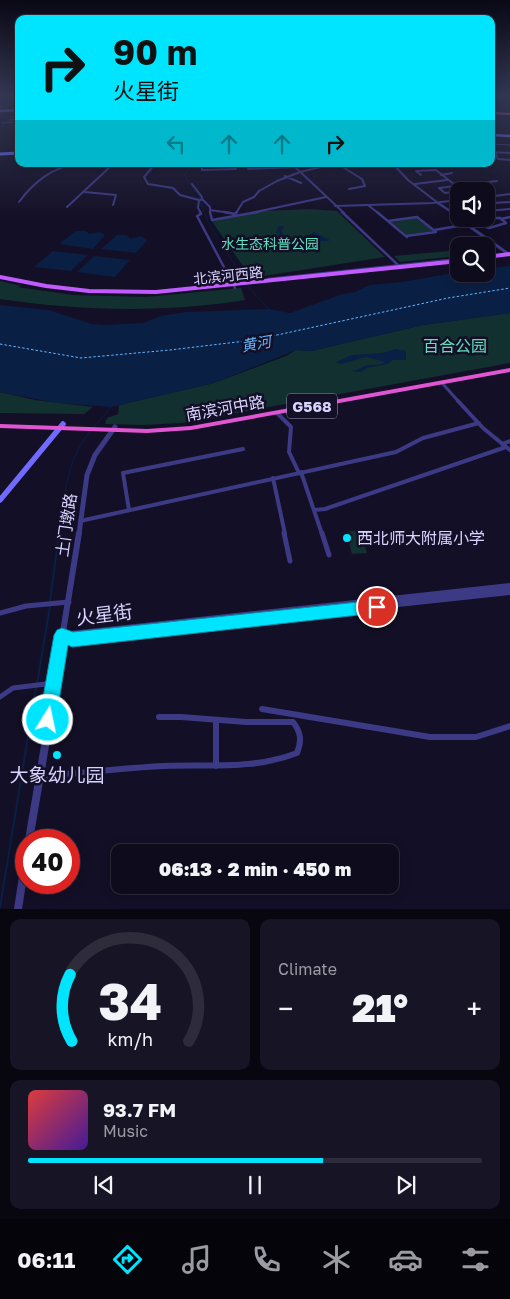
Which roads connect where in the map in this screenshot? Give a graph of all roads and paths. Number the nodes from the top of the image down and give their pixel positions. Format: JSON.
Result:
{"nodes":[{"id":1,"x":495,"y":144,"type":"edge"},
{"id":2,"x":510,"y":145,"type":"edge"},
{"id":3,"x":496,"y":152,"type":"joint"},
{"id":4,"x":510,"y":153,"type":"edge"},
{"id":5,"x":0,"y":154,"type":"edge"},
{"id":6,"x":15,"y":154,"type":"edge"},
{"id":7,"x":510,"y":160,"type":"edge"},
{"id":8,"x":59,"y":167,"type":"edge"},
{"id":9,"x":110,"y":167,"type":"edge"},
{"id":10,"x":152,"y":167,"type":"edge"},
{"id":11,"x":202,"y":167,"type":"edge"},
{"id":12,"x":316,"y":167,"type":"edge"},
{"id":13,"x":343,"y":167,"type":"edge"},
{"id":14,"x":396,"y":167,"type":"edge"},
{"id":15,"x":236,"y":169,"type":"dead end"},
{"id":16,"x":248,"y":169,"type":"dead end"},
{"id":17,"x":299,"y":170,"type":"junction"},
{"id":18,"x":452,"y":173,"type":"dead end"},
{"id":19,"x":421,"y":175,"type":"dead end"},
{"id":20,"x":441,"y":175,"type":"junction"},
{"id":21,"x":285,"y":176,"type":"junction"},
{"id":22,"x":447,"y":180,"type":"junction"},
{"id":23,"x":497,"y":181,"type":"dead end"},
{"id":24,"x":450,"y":182,"type":"edge"},
{"id":25,"x":487,"y":182,"type":"edge"},
{"id":26,"x":301,"y":183,"type":"dead end"},
{"id":27,"x":192,"y":184,"type":"dead end"},
{"id":28,"x":414,"y":184,"type":"junction"},
{"id":29,"x":450,"y":187,"type":"edge"},
{"id":30,"x":349,"y":189,"type":"dead end"},
{"id":31,"x":85,"y":192,"type":"junction"},
{"id":32,"x":450,"y":192,"type":"edge"},
{"id":33,"x":510,"y":194,"type":"edge"},
{"id":34,"x":495,"y":196,"type":"edge"},
{"id":35,"x":326,"y":197,"type":"junction"},
{"id":36,"x":201,"y":199,"type":"junction"},
{"id":37,"x":450,"y":201,"type":"edge"},
{"id":38,"x":19,"y":202,"type":"dead end"},
{"id":39,"x":495,"y":202,"type":"edge"},
{"id":40,"x":510,"y":202,"type":"edge"},
{"id":41,"x":438,"y":203,"type":"junction"},
{"id":42,"x":112,"y":205,"type":"dead end"},
{"id":43,"x":368,"y":205,"type":"junction"},
{"id":44,"x":335,"y":206,"type":"junction"},
{"id":45,"x":67,"y":207,"type":"dead end"},
{"id":46,"x":510,"y":209,"type":"edge"},
{"id":47,"x":210,"y":210,"type":"junction"},
{"id":48,"x":495,"y":210,"type":"edge"},
{"id":49,"x":450,"y":212,"type":"edge"},
{"id":50,"x":235,"y":214,"type":"junction"},
{"id":51,"x":229,"y":217,"type":"junction"},
{"id":52,"x":510,"y":217,"type":"edge"},
{"id":53,"x":495,"y":219,"type":"edge"},
{"id":54,"x":501,"y":219,"type":"junction"},
{"id":55,"x":388,"y":221,"type":"junction"},
{"id":56,"x":506,"y":222,"type":"junction"},
{"id":57,"x":510,"y":222,"type":"edge"},
{"id":58,"x":454,"y":227,"type":"edge"},
{"id":59,"x":471,"y":227,"type":"edge"},
{"id":60,"x":495,"y":227,"type":"edge"},
{"id":61,"x":433,"y":230,"type":"junction"},
{"id":62,"x":509,"y":254,"type":"edge"},
{"id":63,"x":495,"y":256,"type":"edge"},
{"id":64,"x":495,"y":258,"type":"edge"},
{"id":65,"x":450,"y":262,"type":"edge"},
{"id":66,"x":450,"y":262,"type":"edge"},
{"id":67,"x":398,"y":265,"type":"junction"},
{"id":68,"x":0,"y":279,"type":"edge"},
{"id":69,"x":250,"y":283,"type":"junction"},
{"id":70,"x":234,"y":287,"type":"junction"},
{"id":71,"x":510,"y":368,"type":"edge"},
{"id":72,"x":442,"y":383,"type":"junction"},
{"id":73,"x":277,"y":413,"type":"junction"},
{"id":74,"x":0,"y":422,"type":"edge"},
{"id":75,"x":478,"y":424,"type":"junction"},
{"id":76,"x":0,"y":426,"type":"edge"},
{"id":77,"x":62,"y":426,"type":"junction"},
{"id":78,"x":114,"y":428,"type":"junction"},
{"id":79,"x":510,"y":441,"type":"edge"},
{"id":80,"x":504,"y":446,"type":"junction"},
{"id":81,"x":243,"y":449,"type":"dead end"},
{"id":82,"x":510,"y":450,"type":"edge"},
{"id":83,"x":300,"y":472,"type":"junction"},
{"id":84,"x":273,"y":478,"type":"junction"},
{"id":85,"x":0,"y":500,"type":"edge"},
{"id":86,"x":130,"y":510,"type":"junction"},
{"id":87,"x":314,"y":510,"type":"junction"},
{"id":88,"x":80,"y":521,"type":"junction"},
{"id":89,"x":329,"y":555,"type":"dead end"},
{"id":90,"x":290,"y":561,"type":"dead end"},
{"id":91,"x":510,"y":586,"type":"edge"},
{"id":92,"x":510,"y":592,"type":"edge"},
{"id":93,"x":69,"y":602,"type":"junction"},
{"id":94,"x":0,"y":613,"type":"edge"},
{"id":95,"x":62,"y":635,"type":"junction"},
{"id":96,"x":54,"y":683,"type":"junction"},
{"id":97,"x":0,"y":697,"type":"edge"},
{"id":98,"x":262,"y":709,"type":"dead end"},
{"id":99,"x":159,"y":716,"type":"dead end"},
{"id":100,"x":216,"y":720,"type":"junction"},
{"id":101,"x":510,"y":726,"type":"edge"},
{"id":102,"x":216,"y":766,"type":"junction"},
{"id":103,"x":38,"y":776,"type":"junction"},
{"id":104,"x":31,"y":829,"type":"edge"},
{"id":105,"x":20,"y":894,"type":"edge"},
{"id":106,"x":18,"y":909,"type":"edge"}],
"edges":[{"from":1,"to":2,"type":"street"},
{"from":3,"to":4,"type":"street"},
{"from":3,"to":7,"type":"street"},
{"from":5,"to":6,"type":"main road"},
{"from":8,"to":38,"type":"street"},
{"from":9,"to":31,"type":"street"},
{"from":10,"to":36,"type":"street"},
{"from":11,"to":15,"type":"street"},
{"from":12,"to":17,"type":"street"},
{"from":13,"to":30,"type":"street"},
{"from":14,"to":28,"type":"street"},
{"from":16,"to":17,"type":"street"},
{"from":17,"to":21,"type":"street"},
{"from":17,"to":35,"type":"street"},
{"from":18,"to":20,"type":"street"},
{"from":19,"to":20,"type":"street"},
{"from":20,"to":22,"type":"street"},
{"from":21,"to":26,"type":"street"},
{"from":21,"to":50,"type":"street"},
{"from":22,"to":24,"type":"street"},
{"from":22,"to":28,"type":"street"},
{"from":23,"to":25,"type":"street"},
{"from":27,"to":36,"type":"street"},
{"from":28,"to":41,"type":"street"},
{"from":29,"to":32,"type":"street"},
{"from":31,"to":42,"type":"street"},
{"from":31,"to":45,"type":"street"},
{"from":33,"to":34,"type":"street"},
{"from":35,"to":44,"type":"street"},
{"from":35,"to":51,"type":"street"},
{"from":36,"to":47,"type":"street"},
{"from":36,"to":70,"type":"street"},
{"from":37,"to":41,"type":"street"},
{"from":39,"to":40,"type":"street"},
{"from":41,"to":43,"type":"street"},
{"from":41,"to":49,"type":"street"},
{"from":43,"to":44,"type":"street"},
{"from":43,"to":55,"type":"street"},
{"from":44,"to":67,"type":"street"},
{"from":46,"to":48,"type":"street"},
{"from":47,"to":50,"type":"street"},
{"from":47,"to":51,"type":"street"},
{"from":50,"to":51,"type":"street"},
{"from":52,"to":54,"type":"street"},
{"from":53,"to":54,"type":"street"},
{"from":54,"to":56,"type":"street"},
{"from":55,"to":61,"type":"street"},
{"from":55,"to":61,"type":"street"},
{"from":56,"to":57,"type":"street"},
{"from":56,"to":60,"type":"street"},
{"from":58,"to":61,"type":"street"},
{"from":59,"to":62,"type":"street"},
{"from":62,"to":63,"type":"main road"},
{"from":62,"to":64,"type":"main road"},
{"from":65,"to":67,"type":"street"},
{"from":66,"to":69,"type":"main road","name":"北滨河西路"},
{"from":67,"to":69,"type":"street"},
{"from":68,"to":70,"type":"main road","name":"北滨河西路"},
{"from":69,"to":70,"type":"main road","name":"北滨河西路"},
{"from":71,"to":72,"type":"highway","name":"南滨河中路","number":"G568"},
{"from":71,"to":78,"type":"highway","name":"南滨河中路","number":"G568"},
{"from":72,"to":73,"type":"highway","name":"南滨河中路","number":"G568"},
{"from":72,"to":75,"type":"street"},
{"from":73,"to":78,"type":"highway","name":"南滨河中路","number":"G568"},
{"from":73,"to":83,"type":"street"},
{"from":74,"to":77,"type":"highway","name":"南滨河中路","number":"G568"},
{"from":75,"to":80,"type":"street"},
{"from":75,"to":83,"type":"street"},
{"from":76,"to":77,"type":"highway","name":"南滨河中路","number":"G568"},
{"from":77,"to":78,"type":"highway","name":"南滨河中路","number":"G568"},
{"from":77,"to":85,"type":"main road"},
{"from":78,"to":88,"type":"street","name":"土门墩路"},
{"from":79,"to":80,"type":"street"},
{"from":80,"to":82,"type":"street"},
{"from":80,"to":87,"type":"street"},
{"from":81,"to":86,"type":"street"},
{"from":83,"to":84,"type":"street"},
{"from":83,"to":87,"type":"street"},
{"from":84,"to":86,"type":"street"},
{"from":84,"to":90,"type":"street"},
{"from":86,"to":88,"type":"street"},
{"from":87,"to":89,"type":"street"},
{"from":88,"to":93,"type":"street","name":"土门墩路"},
{"from":91,"to":95,"type":"street","name":"火星街"},
{"from":92,"to":95,"type":"street","name":"火星街"},
{"from":93,"to":94,"type":"street"},
{"from":93,"to":95,"type":"street","name":"土门墩路"},
{"from":95,"to":96,"type":"street","name":"土门墩路"},
{"from":96,"to":97,"type":"street"},
{"from":96,"to":103,"type":"street","name":"土门墩路"},
{"from":98,"to":101,"type":"street"},
{"from":99,"to":100,"type":"street"},
{"from":100,"to":102,"type":"street"},
{"from":100,"to":102,"type":"street"},
{"from":102,"to":103,"type":"street"},
{"from":103,"to":104,"type":"street","name":"土门墩路"},
{"from":105,"to":106,"type":"street"}]}
